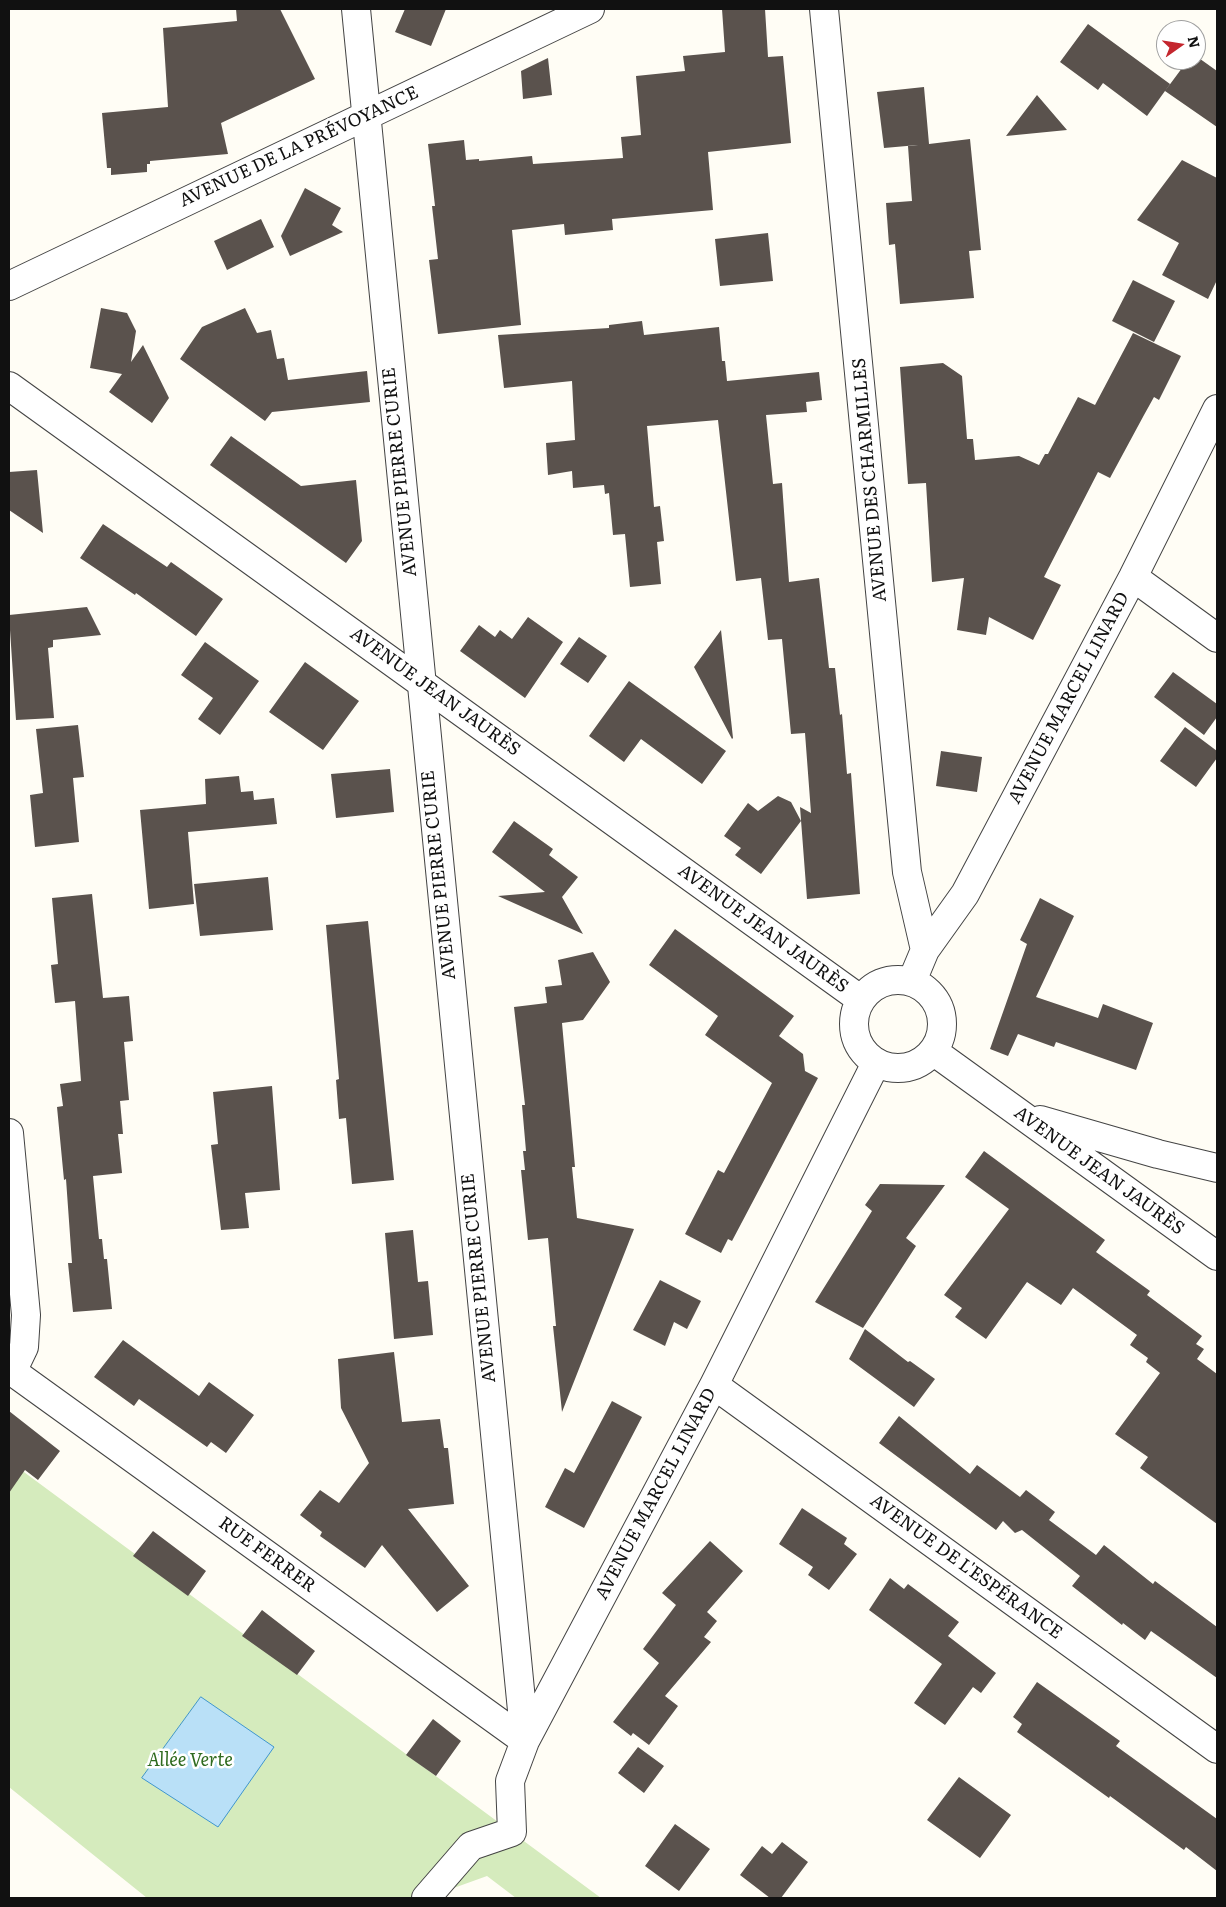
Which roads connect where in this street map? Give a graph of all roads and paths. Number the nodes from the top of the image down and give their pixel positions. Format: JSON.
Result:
{"nodes":[{"id":1,"x":356,"y":9,"type":"edge"},
{"id":2,"x":590,"y":9,"type":"edge"},
{"id":3,"x":824,"y":9,"type":"edge"},
{"id":4,"x":366,"y":116,"type":"junction"},
{"id":5,"x":9,"y":286,"type":"edge"},
{"id":6,"x":9,"y":386,"type":"edge"},
{"id":7,"x":1217,"y":409,"type":"edge"},
{"id":8,"x":1133,"y":577,"type":"junction"},
{"id":9,"x":1217,"y":638,"type":"edge"},
{"id":10,"x":421,"y":683,"type":"junction"},
{"id":11,"x":925,"y":950,"type":"junction"},
{"id":12,"x":912,"y":981,"type":"junction"},
{"id":13,"x":860,"y":1000,"type":"junction"},
{"id":14,"x":933,"y":1051,"type":"junction"},
{"id":15,"x":876,"y":1062,"type":"junction"},
{"id":16,"x":1020,"y":1114,"type":"junction"},
{"id":17,"x":9,"y":1133,"type":"edge"},
{"id":18,"x":1217,"y":1168,"type":"edge"},
{"id":19,"x":1217,"y":1256,"type":"edge"},
{"id":20,"x":11,"y":1370,"type":"edge"},
{"id":21,"x":714,"y":1385,"type":"junction"},
{"id":22,"x":525,"y":1741,"type":"junction"},
{"id":23,"x":1217,"y":1749,"type":"edge"},
{"id":24,"x":426,"y":1898,"type":"edge"}],
"edges":[{"from":1,"to":4,"type":"street","name":"AVENUE PIERRE CURIE"},
{"from":2,"to":4,"type":"street","name":"AVENUE DE LA PRÉVOYANCE"},
{"from":3,"to":11,"type":"street","name":"AVENUE DES CHARMILLES"},
{"from":4,"to":5,"type":"street","name":"AVENUE DE LA PRÉVOYANCE"},
{"from":4,"to":10,"type":"street","name":"AVENUE PIERRE CURIE"},
{"from":6,"to":10,"type":"street","name":"AVENUE JEAN JAURÈS"},
{"from":7,"to":8,"type":"street","name":"AVENUE MARCEL LINARD"},
{"from":8,"to":9,"type":"street"},
{"from":8,"to":11,"type":"street","name":"AVENUE MARCEL LINARD"},
{"from":10,"to":13,"type":"street","name":"AVENUE JEAN JAURÈS"},
{"from":10,"to":22,"type":"street","name":"AVENUE PIERRE CURIE"},
{"from":11,"to":12,"type":"street","name":"AVENUE MARCEL LINARD"},
{"from":12,"to":13,"type":"street"},
{"from":12,"to":14,"type":"street"},
{"from":13,"to":15,"type":"street"},
{"from":14,"to":15,"type":"street"},
{"from":14,"to":16,"type":"street","name":"AVENUE JEAN JAURÈS"},
{"from":15,"to":21,"type":"street","name":"AVENUE MARCEL LINARD"},
{"from":16,"to":18,"type":"street"},
{"from":16,"to":19,"type":"street","name":"AVENUE JEAN JAURÈS"},
{"from":17,"to":20,"type":"street"},
{"from":20,"to":22,"type":"street","name":"RUE FERRER"},
{"from":21,"to":22,"type":"street","name":"AVENUE MARCEL LINARD"},
{"from":21,"to":23,"type":"street","name":"AVENUE DE L'ESPÉRANCE"},
{"from":22,"to":24,"type":"street","name":"AVENUE MARCEL LINARD"}]}
